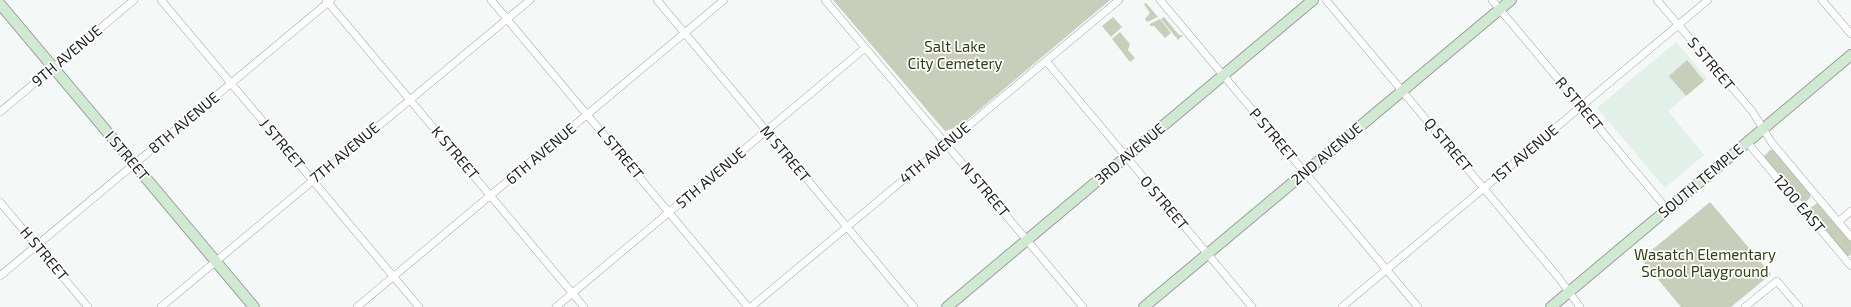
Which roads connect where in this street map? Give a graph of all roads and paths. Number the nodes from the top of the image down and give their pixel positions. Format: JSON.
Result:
{"nodes":[{"id":1,"x":134,"y":0,"type":"edge"},
{"id":2,"x":161,"y":0,"type":"edge"},
{"id":3,"x":491,"y":0,"type":"edge"},
{"id":4,"x":530,"y":0,"type":"edge"},
{"id":5,"x":657,"y":0,"type":"edge"},
{"id":6,"x":724,"y":0,"type":"edge"},
{"id":7,"x":825,"y":0,"type":"edge"},
{"id":8,"x":1119,"y":0,"type":"edge"},
{"id":9,"x":1160,"y":0,"type":"edge"},
{"id":10,"x":1313,"y":0,"type":"edge"},
{"id":11,"x":1326,"y":0,"type":"edge"},
{"id":12,"x":1492,"y":0,"type":"edge"},
{"id":13,"x":1511,"y":0,"type":"edge"},
{"id":14,"x":1657,"y":0,"type":"edge"},
{"id":15,"x":1708,"y":0,"type":"edge"},
{"id":16,"x":1822,"y":0,"type":"edge"},
{"id":17,"x":329,"y":1,"type":"edge"},
{"id":18,"x":0,"y":4,"type":"edge"},
{"id":19,"x":1500,"y":9,"type":"junction"},
{"id":20,"x":507,"y":19,"type":"junction"},
{"id":21,"x":1678,"y":25,"type":"junction"},
{"id":22,"x":685,"y":33,"type":"junction"},
{"id":23,"x":1851,"y":34,"type":"edge"},
{"id":24,"x":865,"y":48,"type":"junction"},
{"id":25,"x":1851,"y":55,"type":"edge"},
{"id":26,"x":1046,"y":61,"type":"junction"},
{"id":27,"x":53,"y":67,"type":"junction"},
{"id":28,"x":1223,"y":76,"type":"junction"},
{"id":29,"x":231,"y":84,"type":"junction"},
{"id":30,"x":1402,"y":91,"type":"junction"},
{"id":31,"x":410,"y":100,"type":"junction"},
{"id":32,"x":1581,"y":106,"type":"junction"},
{"id":33,"x":0,"y":112,"type":"edge"},
{"id":34,"x":587,"y":115,"type":"junction"},
{"id":35,"x":1762,"y":130,"type":"junction"},
{"id":36,"x":766,"y":131,"type":"junction"},
{"id":37,"x":1747,"y":142,"type":"junction"},
{"id":38,"x":946,"y":144,"type":"junction"},
{"id":39,"x":1126,"y":157,"type":"junction"},
{"id":40,"x":134,"y":165,"type":"junction"},
{"id":41,"x":1305,"y":173,"type":"junction"},
{"id":42,"x":313,"y":181,"type":"junction"},
{"id":43,"x":1484,"y":188,"type":"junction"},
{"id":44,"x":491,"y":196,"type":"junction"},
{"id":45,"x":0,"y":202,"type":"edge"},
{"id":46,"x":1667,"y":209,"type":"junction"},
{"id":47,"x":1851,"y":211,"type":"edge"},
{"id":48,"x":669,"y":212,"type":"junction"},
{"id":49,"x":1838,"y":222,"type":"junction"},
{"id":50,"x":847,"y":228,"type":"junction"},
{"id":51,"x":1851,"y":238,"type":"edge"},
{"id":52,"x":1027,"y":240,"type":"junction"},
{"id":53,"x":36,"y":246,"type":"junction"},
{"id":54,"x":1208,"y":254,"type":"junction"},
{"id":55,"x":216,"y":262,"type":"junction"},
{"id":56,"x":1851,"y":266,"type":"edge"},
{"id":57,"x":1387,"y":270,"type":"junction"},
{"id":58,"x":0,"y":276,"type":"edge"},
{"id":59,"x":393,"y":277,"type":"junction"},
{"id":60,"x":1570,"y":291,"type":"junction"},
{"id":61,"x":572,"y":293,"type":"junction"},
{"id":62,"x":88,"y":307,"type":"edge"},
{"id":63,"x":161,"y":307,"type":"edge"},
{"id":64,"x":254,"y":307,"type":"edge"},
{"id":65,"x":357,"y":307,"type":"edge"},
{"id":66,"x":419,"y":307,"type":"edge"},
{"id":67,"x":556,"y":307,"type":"edge"},
{"id":68,"x":584,"y":307,"type":"edge"},
{"id":69,"x":750,"y":307,"type":"edge"},
{"id":70,"x":914,"y":307,"type":"edge"},
{"id":71,"x":947,"y":307,"type":"edge"},
{"id":72,"x":1083,"y":307,"type":"edge"},
{"id":73,"x":1144,"y":307,"type":"edge"},
{"id":74,"x":1252,"y":307,"type":"edge"},
{"id":75,"x":1342,"y":307,"type":"edge"},
{"id":76,"x":1418,"y":307,"type":"edge"},
{"id":77,"x":1551,"y":307,"type":"edge"},
{"id":78,"x":1580,"y":307,"type":"edge"},
{"id":79,"x":1745,"y":307,"type":"edge"},
{"id":80,"x":1799,"y":307,"type":"edge"}],
"edges":[{"from":1,"to":27,"type":"street","name":"9TH AVENUE"},
{"from":2,"to":29,"type":"street","name":"J STREET"},
{"from":3,"to":20,"type":"street","name":"L STREET"},
{"from":4,"to":20,"type":"street","name":"7TH AVENUE"},
{"from":5,"to":22,"type":"street","name":"M STREET"},
{"from":6,"to":22,"type":"street","name":"6TH AVENUE"},
{"from":7,"to":24,"type":"street","name":"N STREET"},
{"from":8,"to":26,"type":"street","name":"4TH AVENUE"},
{"from":9,"to":28,"type":"street","name":"P STREET"},
{"from":10,"to":28,"type":"street","name":"3RD AVENUE"},
{"from":11,"to":30,"type":"street","name":"Q STREET"},
{"from":12,"to":19,"type":"street","name":"R STREET"},
{"from":13,"to":19,"type":"street","name":"2ND AVENUE"},
{"from":14,"to":21,"type":"street","name":"S STREET"},
{"from":15,"to":21,"type":"street","name":"1ST AVENUE"},
{"from":16,"to":23,"type":"street"},
{"from":17,"to":29,"type":"street","name":"8TH AVENUE"},
{"from":17,"to":31,"type":"street","name":"K STREET"},
{"from":18,"to":27,"type":"street","name":"I STREET"},
{"from":19,"to":30,"type":"street","name":"2ND AVENUE"},
{"from":19,"to":32,"type":"street","name":"R STREET"},
{"from":20,"to":31,"type":"street","name":"7TH AVENUE"},
{"from":20,"to":34,"type":"street","name":"L STREET"},
{"from":21,"to":32,"type":"street","name":"1ST AVENUE"},
{"from":21,"to":35,"type":"street","name":"S STREET"},
{"from":22,"to":34,"type":"street","name":"6TH AVENUE"},
{"from":22,"to":36,"type":"street","name":"M STREET"},
{"from":24,"to":36,"type":"street","name":"5TH AVENUE"},
{"from":24,"to":38,"type":"street","name":"N STREET"},
{"from":25,"to":35,"type":"street","name":"SOUTH TEMPLE"},
{"from":26,"to":38,"type":"street","name":"4TH AVENUE"},
{"from":26,"to":39,"type":"street","name":"O STREET"},
{"from":27,"to":33,"type":"street","name":"9TH AVENUE"},
{"from":27,"to":40,"type":"street","name":"I STREET"},
{"from":28,"to":39,"type":"street","name":"3RD AVENUE"},
{"from":28,"to":41,"type":"street","name":"P STREET"},
{"from":29,"to":40,"type":"street","name":"8TH AVENUE"},
{"from":29,"to":42,"type":"street","name":"J STREET"},
{"from":30,"to":41,"type":"street","name":"2ND AVENUE"},
{"from":30,"to":43,"type":"street","name":"Q STREET"},
{"from":31,"to":42,"type":"street","name":"7TH AVENUE"},
{"from":31,"to":44,"type":"street","name":"K STREET"},
{"from":32,"to":43,"type":"street","name":"1ST AVENUE"},
{"from":32,"to":46,"type":"street","name":"R STREET"},
{"from":34,"to":44,"type":"street","name":"6TH AVENUE"},
{"from":34,"to":48,"type":"street","name":"L STREET"},
{"from":35,"to":37,"type":"street","name":"SOUTH TEMPLE"},
{"from":35,"to":49,"type":"street","name":"1200 EAST"},
{"from":36,"to":48,"type":"street","name":"5TH AVENUE"},
{"from":36,"to":50,"type":"street","name":"M STREET"},
{"from":37,"to":46,"type":"street","name":"SOUTH TEMPLE"},
{"from":37,"to":56,"type":"street","name":"1200 EAST"},
{"from":38,"to":50,"type":"street","name":"4TH AVENUE"},
{"from":38,"to":52,"type":"street","name":"N STREET"},
{"from":39,"to":52,"type":"street","name":"3RD AVENUE"},
{"from":39,"to":54,"type":"street","name":"O STREET"},
{"from":40,"to":53,"type":"street","name":"8TH AVENUE"},
{"from":40,"to":55,"type":"street","name":"I STREET"},
{"from":41,"to":54,"type":"street","name":"2ND AVENUE"},
{"from":41,"to":57,"type":"street","name":"P STREET"},
{"from":42,"to":55,"type":"street","name":"7TH AVENUE"},
{"from":42,"to":59,"type":"street","name":"J STREET"},
{"from":43,"to":57,"type":"street","name":"1ST AVENUE"},
{"from":43,"to":60,"type":"street","name":"Q STREET"},
{"from":44,"to":59,"type":"street","name":"6TH AVENUE"},
{"from":44,"to":61,"type":"street","name":"K STREET"},
{"from":45,"to":53,"type":"street","name":"H STREET"},
{"from":46,"to":60,"type":"street","name":"SOUTH TEMPLE"},
{"from":47,"to":49,"type":"street"},
{"from":48,"to":61,"type":"street","name":"5TH AVENUE"},
{"from":48,"to":69,"type":"street","name":"L STREET"},
{"from":49,"to":51,"type":"street","name":"1200 EAST"},
{"from":50,"to":69,"type":"street","name":"4TH AVENUE"},
{"from":50,"to":70,"type":"street","name":"M STREET"},
{"from":52,"to":71,"type":"street","name":"3RD AVENUE"},
{"from":52,"to":72,"type":"street","name":"N STREET"},
{"from":53,"to":58,"type":"street","name":"8TH AVENUE"},
{"from":53,"to":62,"type":"street","name":"H STREET"},
{"from":54,"to":73,"type":"street","name":"2ND AVENUE"},
{"from":54,"to":74,"type":"street","name":"O STREET"},
{"from":55,"to":63,"type":"street","name":"7TH AVENUE"},
{"from":55,"to":64,"type":"street","name":"I STREET"},
{"from":57,"to":75,"type":"street","name":"1ST AVENUE"},
{"from":57,"to":76,"type":"street","name":"P STREET"},
{"from":59,"to":65,"type":"street","name":"6TH AVENUE"},
{"from":59,"to":66,"type":"street","name":"J STREET"},
{"from":60,"to":77,"type":"street","name":"SOUTH TEMPLE"},
{"from":60,"to":78,"type":"street","name":"Q STREET"},
{"from":61,"to":67,"type":"street","name":"5TH AVENUE"},
{"from":61,"to":68,"type":"street","name":"K STREET"},
{"from":79,"to":80,"type":"street"}]}
